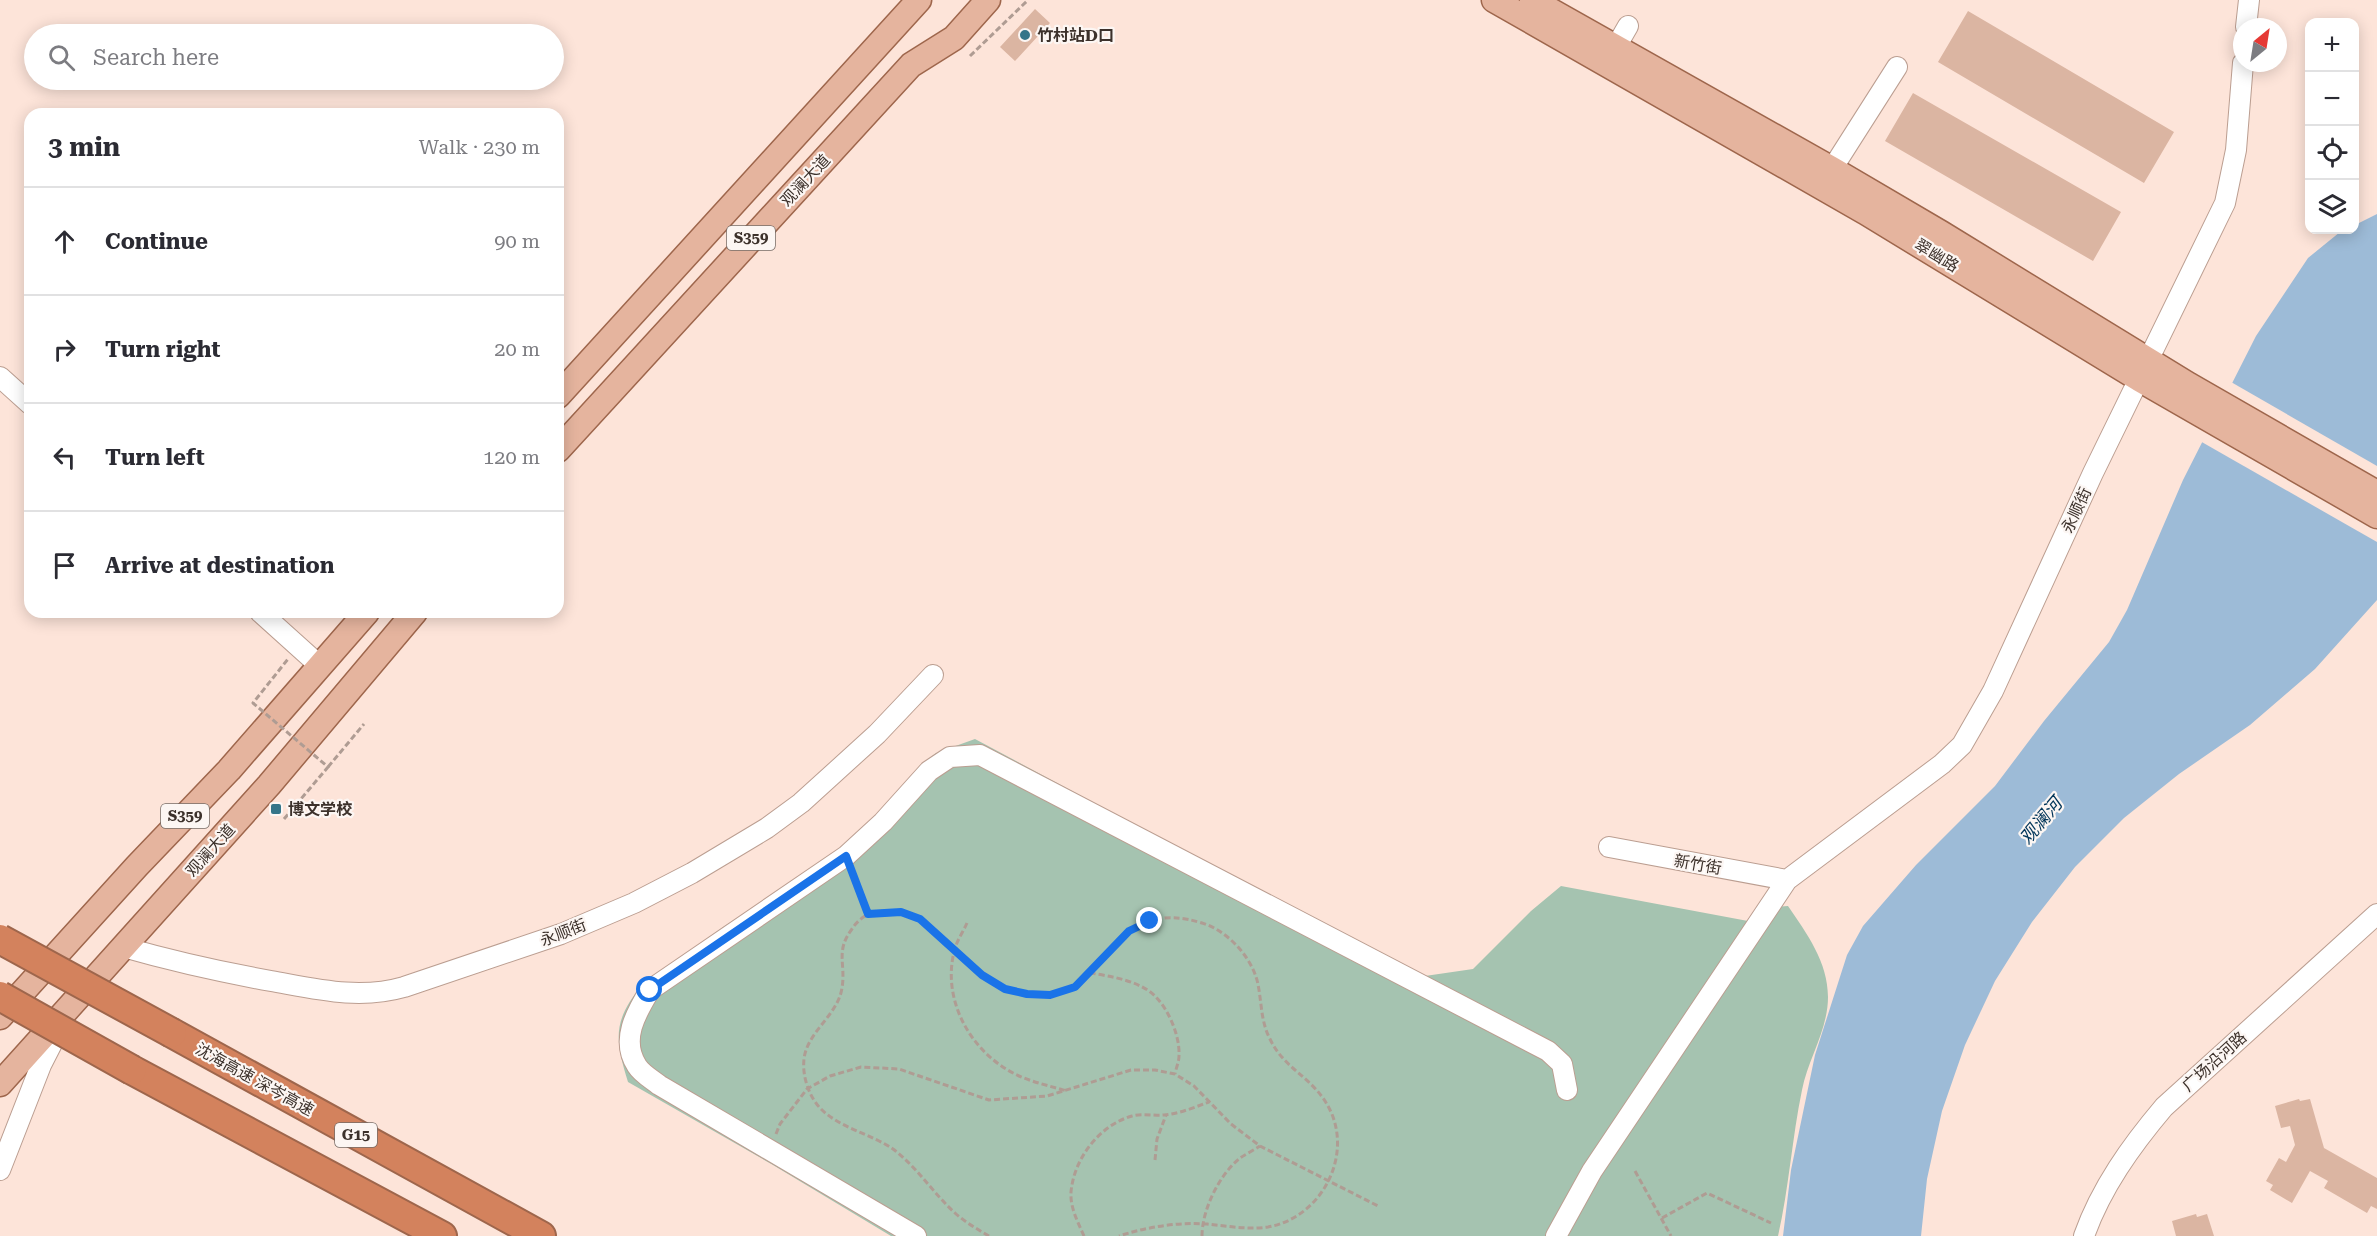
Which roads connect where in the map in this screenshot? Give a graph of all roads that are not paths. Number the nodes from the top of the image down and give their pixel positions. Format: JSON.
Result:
{"nodes":[{"id":1,"x":919,"y":0,"type":"edge"},
{"id":2,"x":988,"y":0,"type":"edge"},
{"id":3,"x":1494,"y":0,"type":"edge"},
{"id":4,"x":1532,"y":0,"type":"edge"},
{"id":5,"x":2249,"y":0,"type":"edge"},
{"id":6,"x":2247,"y":18,"type":"edge"},
{"id":7,"x":1628,"y":26,"type":"dead end"},
{"id":8,"x":1611,"y":56,"type":"junction"},
{"id":9,"x":1897,"y":67,"type":"dead end"},
{"id":10,"x":2242,"y":72,"type":"edge"},
{"id":11,"x":1832,"y":169,"type":"junction"},
{"id":12,"x":2144,"y":370,"type":"junction"},
{"id":13,"x":0,"y":377,"type":"edge"},
{"id":14,"x":564,"y":389,"type":"edge"},
{"id":15,"x":2177,"y":390,"type":"junction"},
{"id":16,"x":24,"y":399,"type":"edge"},
{"id":17,"x":564,"y":443,"type":"edge"},
{"id":18,"x":2377,"y":493,"type":"edge"},
{"id":19,"x":2377,"y":516,"type":"edge"},
{"id":20,"x":267,"y":618,"type":"edge"},
{"id":21,"x":362,"y":618,"type":"edge"},
{"id":22,"x":410,"y":618,"type":"edge"},
{"id":23,"x":320,"y":666,"type":"junction"},
{"id":24,"x":933,"y":675,"type":"dead end"},
{"id":25,"x":1610,"y":847,"type":"dead end"},
{"id":26,"x":1787,"y":880,"type":"junction"},
{"id":27,"x":2377,"y":914,"type":"edge"},
{"id":28,"x":0,"y":939,"type":"edge"},
{"id":29,"x":123,"y":947,"type":"junction"},
{"id":30,"x":82,"y":992,"type":"junction"},
{"id":31,"x":0,"y":996,"type":"edge"},
{"id":32,"x":0,"y":1017,"type":"edge"},
{"id":33,"x":0,"y":1083,"type":"edge"},
{"id":34,"x":1567,"y":1090,"type":"dead end"},
{"id":35,"x":0,"y":1170,"type":"edge"},
{"id":36,"x":442,"y":1236,"type":"edge"},
{"id":37,"x":541,"y":1236,"type":"edge"},
{"id":38,"x":916,"y":1236,"type":"edge"},
{"id":39,"x":1556,"y":1236,"type":"edge"},
{"id":40,"x":2084,"y":1236,"type":"edge"}],
"edges":[{"from":1,"to":14,"type":"main road","number":"S359"},
{"from":2,"to":17,"type":"main road","name":"观澜大道","number":"S359"},
{"from":3,"to":8,"type":"main road","name":"翠幽路"},
{"from":4,"to":8,"type":"main road","name":"翠幽路"},
{"from":5,"to":6,"type":"street"},
{"from":7,"to":8,"type":"street"},
{"from":8,"to":11,"type":"main road","name":"翠幽路"},
{"from":8,"to":12,"type":"main road","name":"翠幽路"},
{"from":9,"to":11,"type":"street"},
{"from":10,"to":12,"type":"street","name":"永顺街"},
{"from":11,"to":12,"type":"main road","name":"翠幽路"},
{"from":12,"to":15,"type":"main road","name":"翠幽路"},
{"from":12,"to":26,"type":"street","name":"永顺街"},
{"from":13,"to":16,"type":"street"},
{"from":15,"to":18,"type":"main road","name":"翠幽路"},
{"from":15,"to":19,"type":"main road","name":"翠幽路"},
{"from":20,"to":23,"type":"street"},
{"from":21,"to":23,"type":"main road","number":"S359"},
{"from":22,"to":29,"type":"main road","name":"观澜大道","number":"S359"},
{"from":23,"to":32,"type":"main road","number":"S359"},
{"from":24,"to":29,"type":"street","name":"永顺街"},
{"from":25,"to":26,"type":"street","name":"新竹街"},
{"from":26,"to":39,"type":"street","name":"永顺街"},
{"from":27,"to":40,"type":"street","name":"广场沿河路"},
{"from":28,"to":37,"type":"highway","name":"沈海高速 深岑高速","number":"G15","bridge":true},
{"from":29,"to":30,"type":"main road","name":"观澜大道","number":"S359"},
{"from":30,"to":33,"type":"main road","name":"观澜大道","number":"S359"},
{"from":30,"to":35,"type":"street"},
{"from":31,"to":36,"type":"highway","bridge":true},
{"from":34,"to":38,"type":"street"}]}
